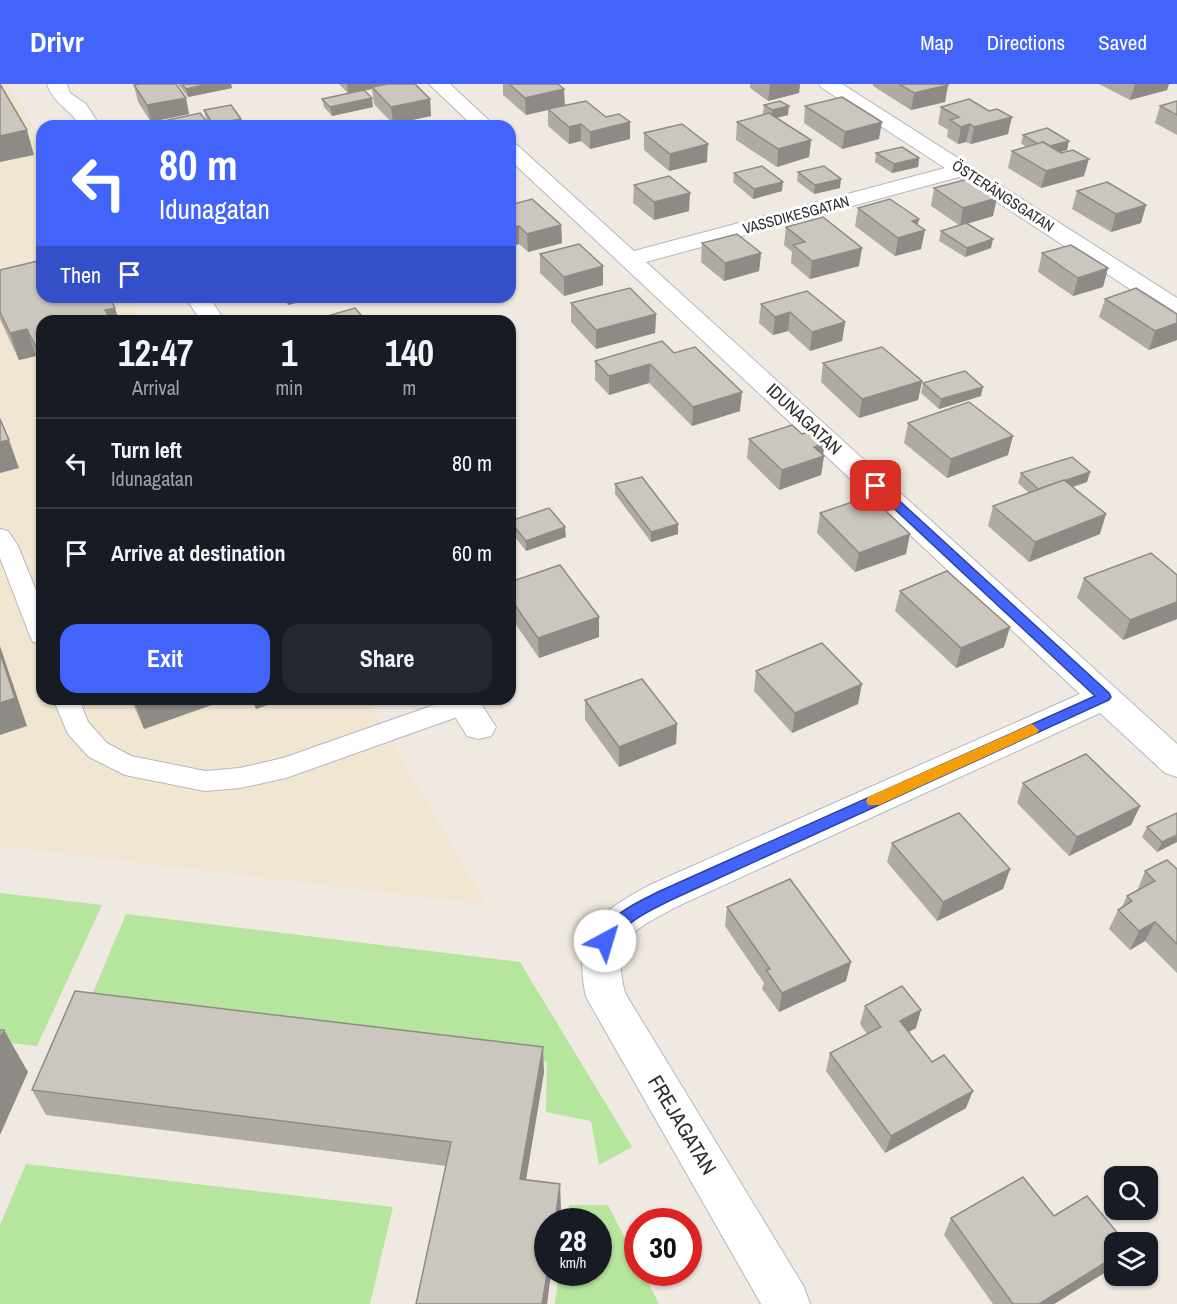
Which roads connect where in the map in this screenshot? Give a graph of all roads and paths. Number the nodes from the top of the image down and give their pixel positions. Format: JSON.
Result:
{"nodes":[{"id":1,"x":57,"y":84,"type":"edge"},
{"id":2,"x":439,"y":84,"type":"edge"},
{"id":3,"x":828,"y":84,"type":"edge"},
{"id":4,"x":86,"y":120,"type":"edge"},
{"id":5,"x":478,"y":120,"type":"edge"},
{"id":6,"x":516,"y":154,"type":"edge"},
{"id":7,"x":963,"y":171,"type":"junction"},
{"id":8,"x":630,"y":259,"type":"junction"},
{"id":9,"x":1177,"y":308,"type":"edge"},
{"id":10,"x":0,"y":536,"type":"edge"},
{"id":11,"x":36,"y":621,"type":"edge"},
{"id":12,"x":1104,"y":697,"type":"junction"},
{"id":13,"x":68,"y":705,"type":"edge"},
{"id":14,"x":468,"y":710,"type":"edge"},
{"id":15,"x":1177,"y":764,"type":"edge"},
{"id":16,"x":788,"y":1304,"type":"edge"}],
"edges":[{"from":1,"to":4,"type":"street"},
{"from":2,"to":5,"type":"street"},
{"from":3,"to":7,"type":"street","name":"ÖSTERÄNGSGATAN"},
{"from":6,"to":8,"type":"street","name":"IDUNAGATAN"},
{"from":7,"to":8,"type":"street","name":"VASSDIKESGATAN"},
{"from":7,"to":9,"type":"street","name":"ÖSTERÄNGSGATAN"},
{"from":8,"to":12,"type":"street","name":"IDUNAGATAN"},
{"from":10,"to":11,"type":"lane"},
{"from":12,"to":15,"type":"street","name":"IDUNAGATAN"},
{"from":12,"to":16,"type":"street","name":"FREJAGATAN"},
{"from":13,"to":14,"type":"lane"}]}
